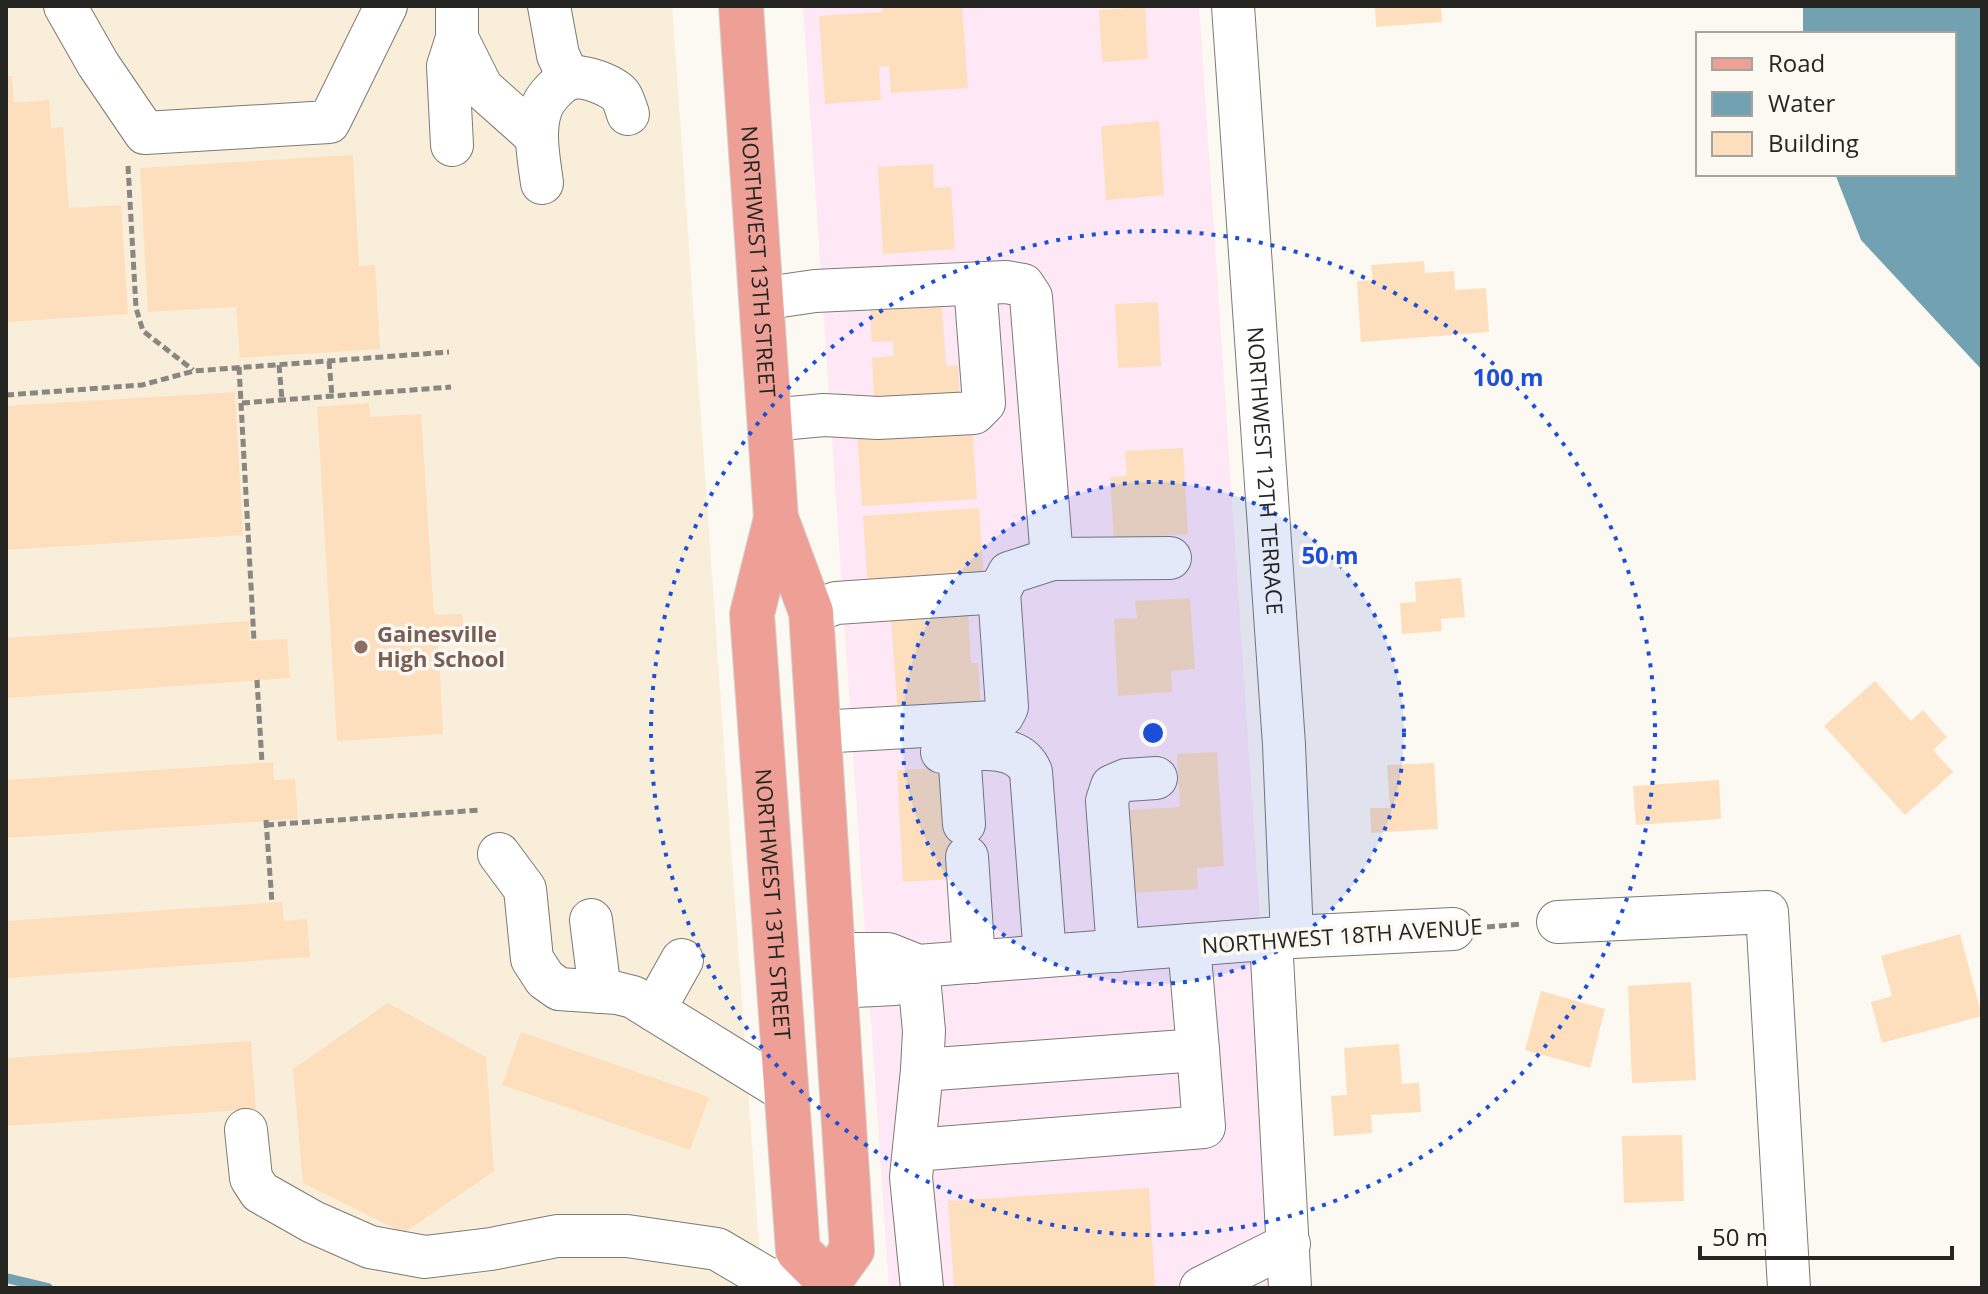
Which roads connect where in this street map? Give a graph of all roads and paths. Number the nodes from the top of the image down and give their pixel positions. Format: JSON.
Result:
{"nodes":[{"id":1,"x":65,"y":6,"type":"edge"},
{"id":2,"x":386,"y":6,"type":"edge"},
{"id":3,"x":549,"y":6,"type":"edge"},
{"id":4,"x":741,"y":6,"type":"edge"},
{"id":5,"x":1233,"y":6,"type":"edge"},
{"id":6,"x":457,"y":22,"type":"edge"},
{"id":7,"x":569,"y":79,"type":"junction"},
{"id":8,"x":628,"y":114,"type":"dead end"},
{"id":9,"x":537,"y":137,"type":"junction"},
{"id":10,"x":452,"y":145,"type":"dead end"},
{"id":11,"x":128,"y":164,"type":"dead end"},
{"id":12,"x":542,"y":183,"type":"dead end"},
{"id":13,"x":975,"y":284,"type":"junction"},
{"id":14,"x":761,"y":299,"type":"junction"},
{"id":15,"x":449,"y":352,"type":"dead end"},
{"id":16,"x":329,"y":361,"type":"junction"},
{"id":17,"x":279,"y":365,"type":"junction"},
{"id":18,"x":239,"y":367,"type":"junction"},
{"id":19,"x":194,"y":371,"type":"junction"},
{"id":20,"x":451,"y":387,"type":"dead end"},
{"id":21,"x":6,"y":395,"type":"edge"},
{"id":22,"x":332,"y":396,"type":"junction"},
{"id":23,"x":282,"y":400,"type":"junction"},
{"id":24,"x":242,"y":403,"type":"junction"},
{"id":25,"x":769,"y":420,"type":"junction"},
{"id":26,"x":776,"y":518,"type":"junction"},
{"id":27,"x":1170,"y":558,"type":"dead end"},
{"id":28,"x":1052,"y":559,"type":"junction"},
{"id":29,"x":999,"y":592,"type":"junction"},
{"id":30,"x":811,"y":612,"type":"junction"},
{"id":31,"x":752,"y":614,"type":"junction"},
{"id":32,"x":254,"y":641,"type":"dead end"},
{"id":33,"x":257,"y":680,"type":"dead end"},
{"id":34,"x":820,"y":747,"type":"junction"},
{"id":35,"x":959,"y":751,"type":"junction"},
{"id":36,"x":262,"y":763,"type":"dead end"},
{"id":37,"x":1156,"y":778,"type":"dead end"},
{"id":38,"x":481,"y":810,"type":"dead end"},
{"id":39,"x":499,"y":854,"type":"dead end"},
{"id":40,"x":272,"y":903,"type":"dead end"},
{"id":41,"x":591,"y":920,"type":"dead end"},
{"id":42,"x":1558,"y":922,"type":"joint"},
{"id":43,"x":1453,"y":929,"type":"joint"},
{"id":44,"x":1282,"y":938,"type":"junction"},
{"id":45,"x":1189,"y":945,"type":"junction"},
{"id":46,"x":1118,"y":951,"type":"junction"},
{"id":47,"x":1045,"y":956,"type":"junction"},
{"id":48,"x":682,"y":960,"type":"dead end"},
{"id":49,"x":974,"y":962,"type":"junction"},
{"id":50,"x":918,"y":966,"type":"junction"},
{"id":51,"x":834,"y":971,"type":"junction"},
{"id":52,"x":600,"y":992,"type":"junction"},
{"id":53,"x":654,"y":1010,"type":"junction"},
{"id":54,"x":1198,"y":1050,"type":"junction"},
{"id":55,"x":922,"y":1070,"type":"junction"},
{"id":56,"x":787,"y":1092,"type":"junction"},
{"id":57,"x":246,"y":1130,"type":"dead end"},
{"id":58,"x":912,"y":1163,"type":"junction"},
{"id":59,"x":1289,"y":1244,"type":"junction"},
{"id":60,"x":829,"y":1285,"type":"edge"},
{"id":61,"x":922,"y":1288,"type":"edge"},
{"id":62,"x":1201,"y":1288,"type":"edge"},
{"id":63,"x":1290,"y":1288,"type":"edge"},
{"id":64,"x":1789,"y":1288,"type":"edge"}],
"edges":[{"from":1,"to":2,"type":"street"},
{"from":3,"to":7,"type":"street"},
{"from":4,"to":14,"type":"main road","name":"NORTHWEST 13TH STREET"},
{"from":5,"to":44,"type":"street","name":"NORTHWEST 12TH TERRACE"},
{"from":6,"to":9,"type":"street"},
{"from":6,"to":10,"type":"street"},
{"from":7,"to":8,"type":"street"},
{"from":7,"to":9,"type":"street"},
{"from":9,"to":12,"type":"street"},
{"from":11,"to":19,"type":"path"},
{"from":13,"to":14,"type":"street"},
{"from":13,"to":25,"type":"street"},
{"from":13,"to":28,"type":"street"},
{"from":14,"to":25,"type":"main road","name":"NORTHWEST 13TH STREET"},
{"from":15,"to":16,"type":"path"},
{"from":16,"to":17,"type":"path"},
{"from":16,"to":22,"type":"path"},
{"from":17,"to":18,"type":"path"},
{"from":17,"to":23,"type":"path"},
{"from":18,"to":19,"type":"path"},
{"from":18,"to":24,"type":"path"},
{"from":19,"to":21,"type":"path"},
{"from":20,"to":22,"type":"path"},
{"from":22,"to":23,"type":"path"},
{"from":23,"to":24,"type":"path"},
{"from":24,"to":32,"type":"path"},
{"from":25,"to":26,"type":"main road","name":"NORTHWEST 13TH STREET"},
{"from":26,"to":30,"type":"main road","name":"NORTHWEST 13TH STREET"},
{"from":26,"to":31,"type":"main road","name":"NORTHWEST 13TH STREET"},
{"from":27,"to":28,"type":"street"},
{"from":28,"to":29,"type":"street"},
{"from":29,"to":30,"type":"street"},
{"from":29,"to":34,"type":"street"},
{"from":30,"to":34,"type":"main road","name":"NORTHWEST 13TH STREET"},
{"from":31,"to":51,"type":"main road"},
{"from":31,"to":56,"type":"main road","name":"NORTHWEST 13TH STREET"},
{"from":33,"to":36,"type":"path"},
{"from":34,"to":35,"type":"street"},
{"from":34,"to":51,"type":"main road","name":"NORTHWEST 13TH STREET"},
{"from":35,"to":47,"type":"street"},
{"from":35,"to":49,"type":"street"},
{"from":37,"to":46,"type":"street"},
{"from":38,"to":40,"type":"path"},
{"from":39,"to":52,"type":"street"},
{"from":41,"to":52,"type":"street"},
{"from":42,"to":43,"type":"path","name":"NORTHWEST 18TH AVENUE"},
{"from":42,"to":64,"type":"street"},
{"from":43,"to":44,"type":"street","name":"NORTHWEST 18TH AVENUE"},
{"from":44,"to":45,"type":"street","name":"NORTHWEST 18TH AVENUE"},
{"from":44,"to":59,"type":"street","name":"NORTHWEST 12TH TERRACE"},
{"from":45,"to":46,"type":"street","name":"NORTHWEST 18TH AVENUE"},
{"from":45,"to":54,"type":"street"},
{"from":46,"to":47,"type":"street","name":"NORTHWEST 18TH AVENUE"},
{"from":47,"to":49,"type":"street","name":"NORTHWEST 18TH AVENUE"},
{"from":48,"to":53,"type":"street"},
{"from":49,"to":50,"type":"street","name":"NORTHWEST 18TH AVENUE"},
{"from":50,"to":51,"type":"street","name":"NORTHWEST 18TH AVENUE"},
{"from":50,"to":55,"type":"street"},
{"from":51,"to":60,"type":"main road","name":"NORTHWEST 13TH STREET"},
{"from":52,"to":53,"type":"street"},
{"from":53,"to":56,"type":"street"},
{"from":54,"to":55,"type":"street"},
{"from":54,"to":58,"type":"street"},
{"from":55,"to":58,"type":"street"},
{"from":56,"to":60,"type":"main road","name":"NORTHWEST 13TH STREET"},
{"from":57,"to":60,"type":"street"},
{"from":58,"to":61,"type":"street"},
{"from":59,"to":62,"type":"street"},
{"from":59,"to":63,"type":"street","name":"NORTHWEST 12TH TERRACE"}]}
